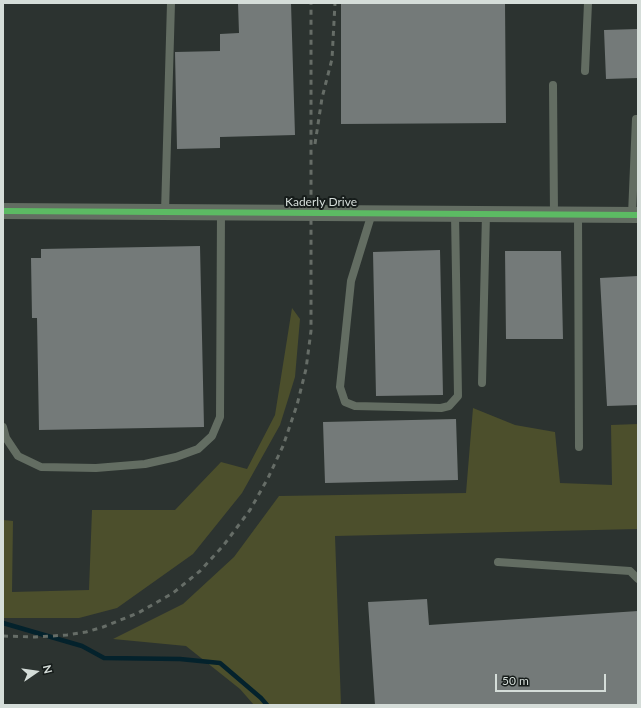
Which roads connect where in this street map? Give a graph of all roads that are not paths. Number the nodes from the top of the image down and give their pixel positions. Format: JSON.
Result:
{"nodes":[{"id":1,"x":171,"y":3,"type":"edge"},
{"id":2,"x":588,"y":3,"type":"edge"},
{"id":3,"x":585,"y":71,"type":"dead end"},
{"id":4,"x":553,"y":85,"type":"dead end"},
{"id":5,"x":638,"y":119,"type":"edge"},
{"id":6,"x":3,"y":210,"type":"edge"},
{"id":7,"x":165,"y":212,"type":"junction"},
{"id":8,"x":221,"y":212,"type":"junction"},
{"id":9,"x":372,"y":213,"type":"junction"},
{"id":10,"x":455,"y":214,"type":"junction"},
{"id":11,"x":486,"y":214,"type":"junction"},
{"id":12,"x":554,"y":215,"type":"junction"},
{"id":13,"x":578,"y":215,"type":"junction"},
{"id":14,"x":635,"y":215,"type":"edge"},
{"id":15,"x":482,"y":383,"type":"dead end"},
{"id":16,"x":3,"y":427,"type":"edge"},
{"id":17,"x":579,"y":447,"type":"dead end"},
{"id":18,"x":498,"y":562,"type":"dead end"},
{"id":19,"x":638,"y":578,"type":"edge"}],
"edges":[{"from":1,"to":7,"type":"lane"},
{"from":2,"to":3,"type":"lane"},
{"from":4,"to":12,"type":"lane"},
{"from":5,"to":14,"type":"lane"},
{"from":6,"to":7,"type":"street","name":"Kaderly Drive"},
{"from":7,"to":8,"type":"street","name":"Kaderly Drive"},
{"from":8,"to":9,"type":"street","name":"Kaderly Drive"},
{"from":8,"to":16,"type":"lane"},
{"from":9,"to":10,"type":"street","name":"Kaderly Drive"},
{"from":9,"to":10,"type":"lane"},
{"from":10,"to":11,"type":"street","name":"Kaderly Drive"},
{"from":11,"to":12,"type":"street","name":"Kaderly Drive"},
{"from":11,"to":15,"type":"lane"},
{"from":12,"to":13,"type":"street","name":"Kaderly Drive"},
{"from":13,"to":14,"type":"street","name":"Kaderly Drive"},
{"from":13,"to":17,"type":"lane"},
{"from":18,"to":19,"type":"lane"}]}
